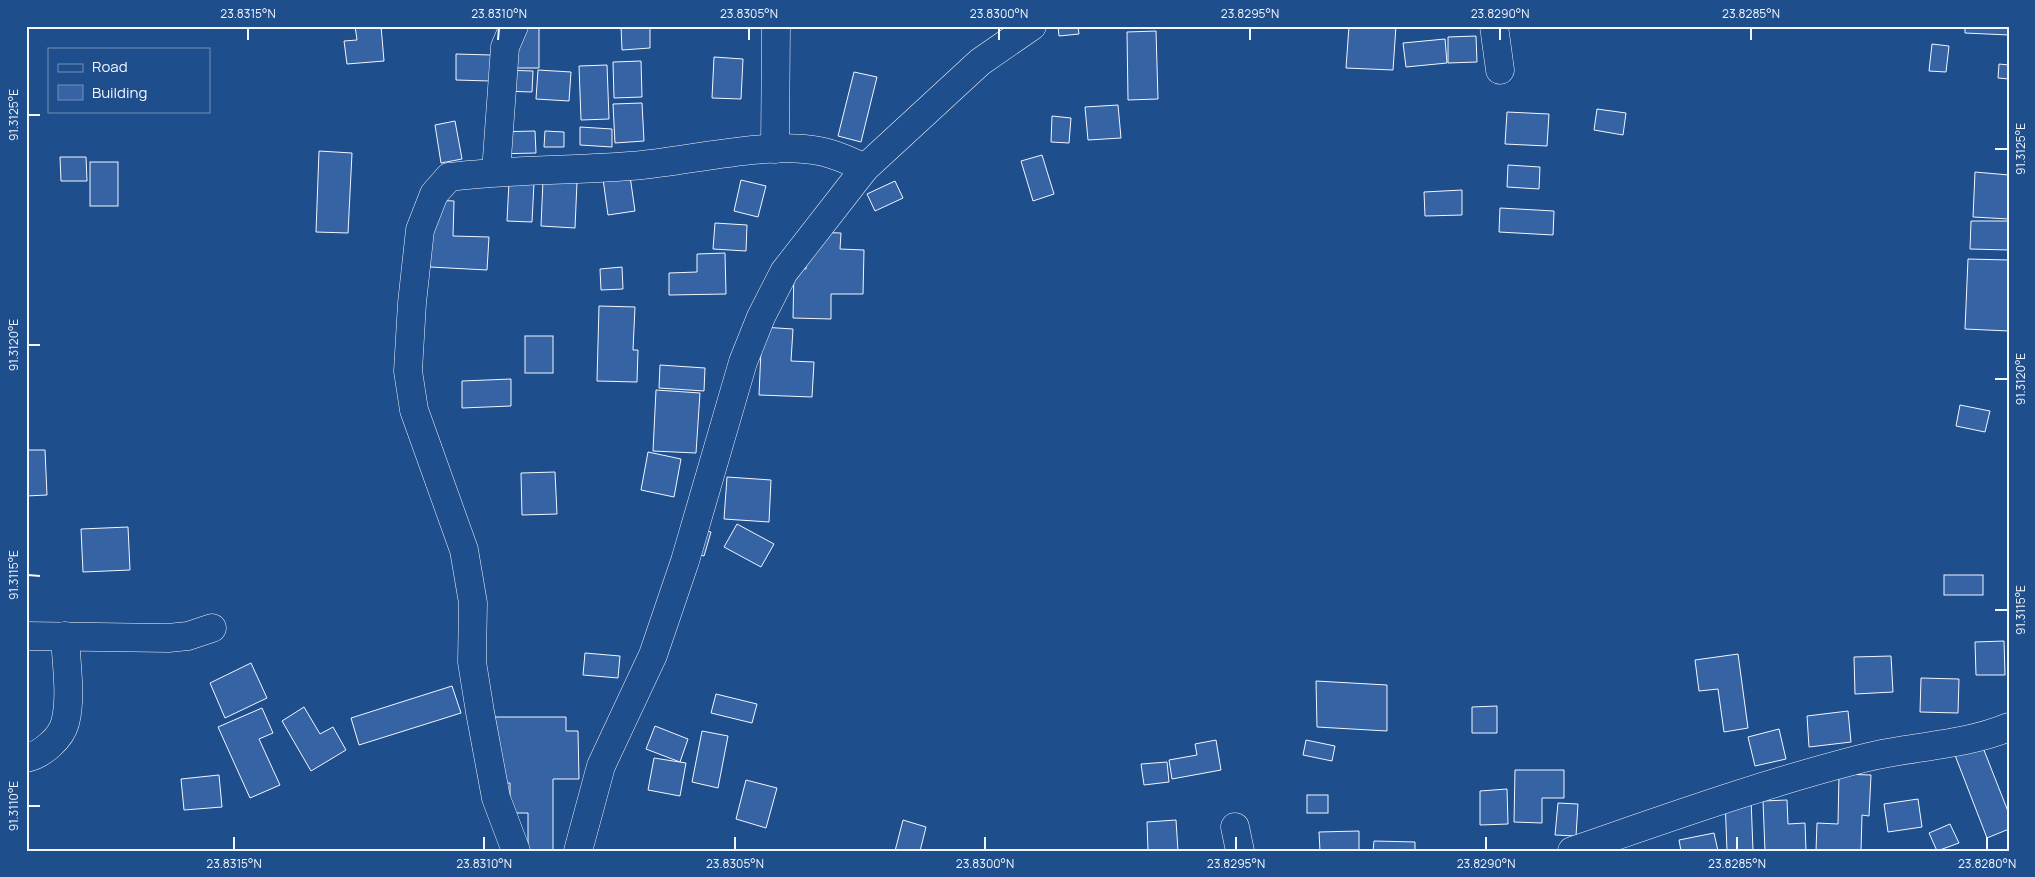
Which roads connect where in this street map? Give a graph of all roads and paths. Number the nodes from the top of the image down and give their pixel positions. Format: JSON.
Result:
{"nodes":[{"id":1,"x":514,"y":26,"type":"edge"},
{"id":2,"x":776,"y":26,"type":"edge"},
{"id":3,"x":1032,"y":26,"type":"edge"},
{"id":4,"x":1494,"y":26,"type":"edge"},
{"id":5,"x":1500,"y":70,"type":"dead end"},
{"id":6,"x":775,"y":149,"type":"junction"},
{"id":7,"x":865,"y":168,"type":"junction"},
{"id":8,"x":496,"y":172,"type":"junction"},
{"id":9,"x":212,"y":628,"type":"dead end"},
{"id":10,"x":26,"y":636,"type":"edge"},
{"id":11,"x":65,"y":636,"type":"junction"},
{"id":12,"x":2009,"y":727,"type":"edge"},
{"id":13,"x":26,"y":758,"type":"edge"},
{"id":14,"x":516,"y":851,"type":"edge"},
{"id":15,"x":578,"y":851,"type":"edge"},
{"id":16,"x":1572,"y":851,"type":"edge"}],
"edges":[{"from":1,"to":8,"type":"street"},
{"from":2,"to":6,"type":"street"},
{"from":3,"to":7,"type":"street"},
{"from":4,"to":5,"type":"street"},
{"from":6,"to":7,"type":"street"},
{"from":6,"to":8,"type":"street"},
{"from":7,"to":15,"type":"street"},
{"from":8,"to":14,"type":"street"},
{"from":9,"to":11,"type":"street"},
{"from":10,"to":11,"type":"street"},
{"from":11,"to":13,"type":"street"},
{"from":12,"to":16,"type":"street"}]}
